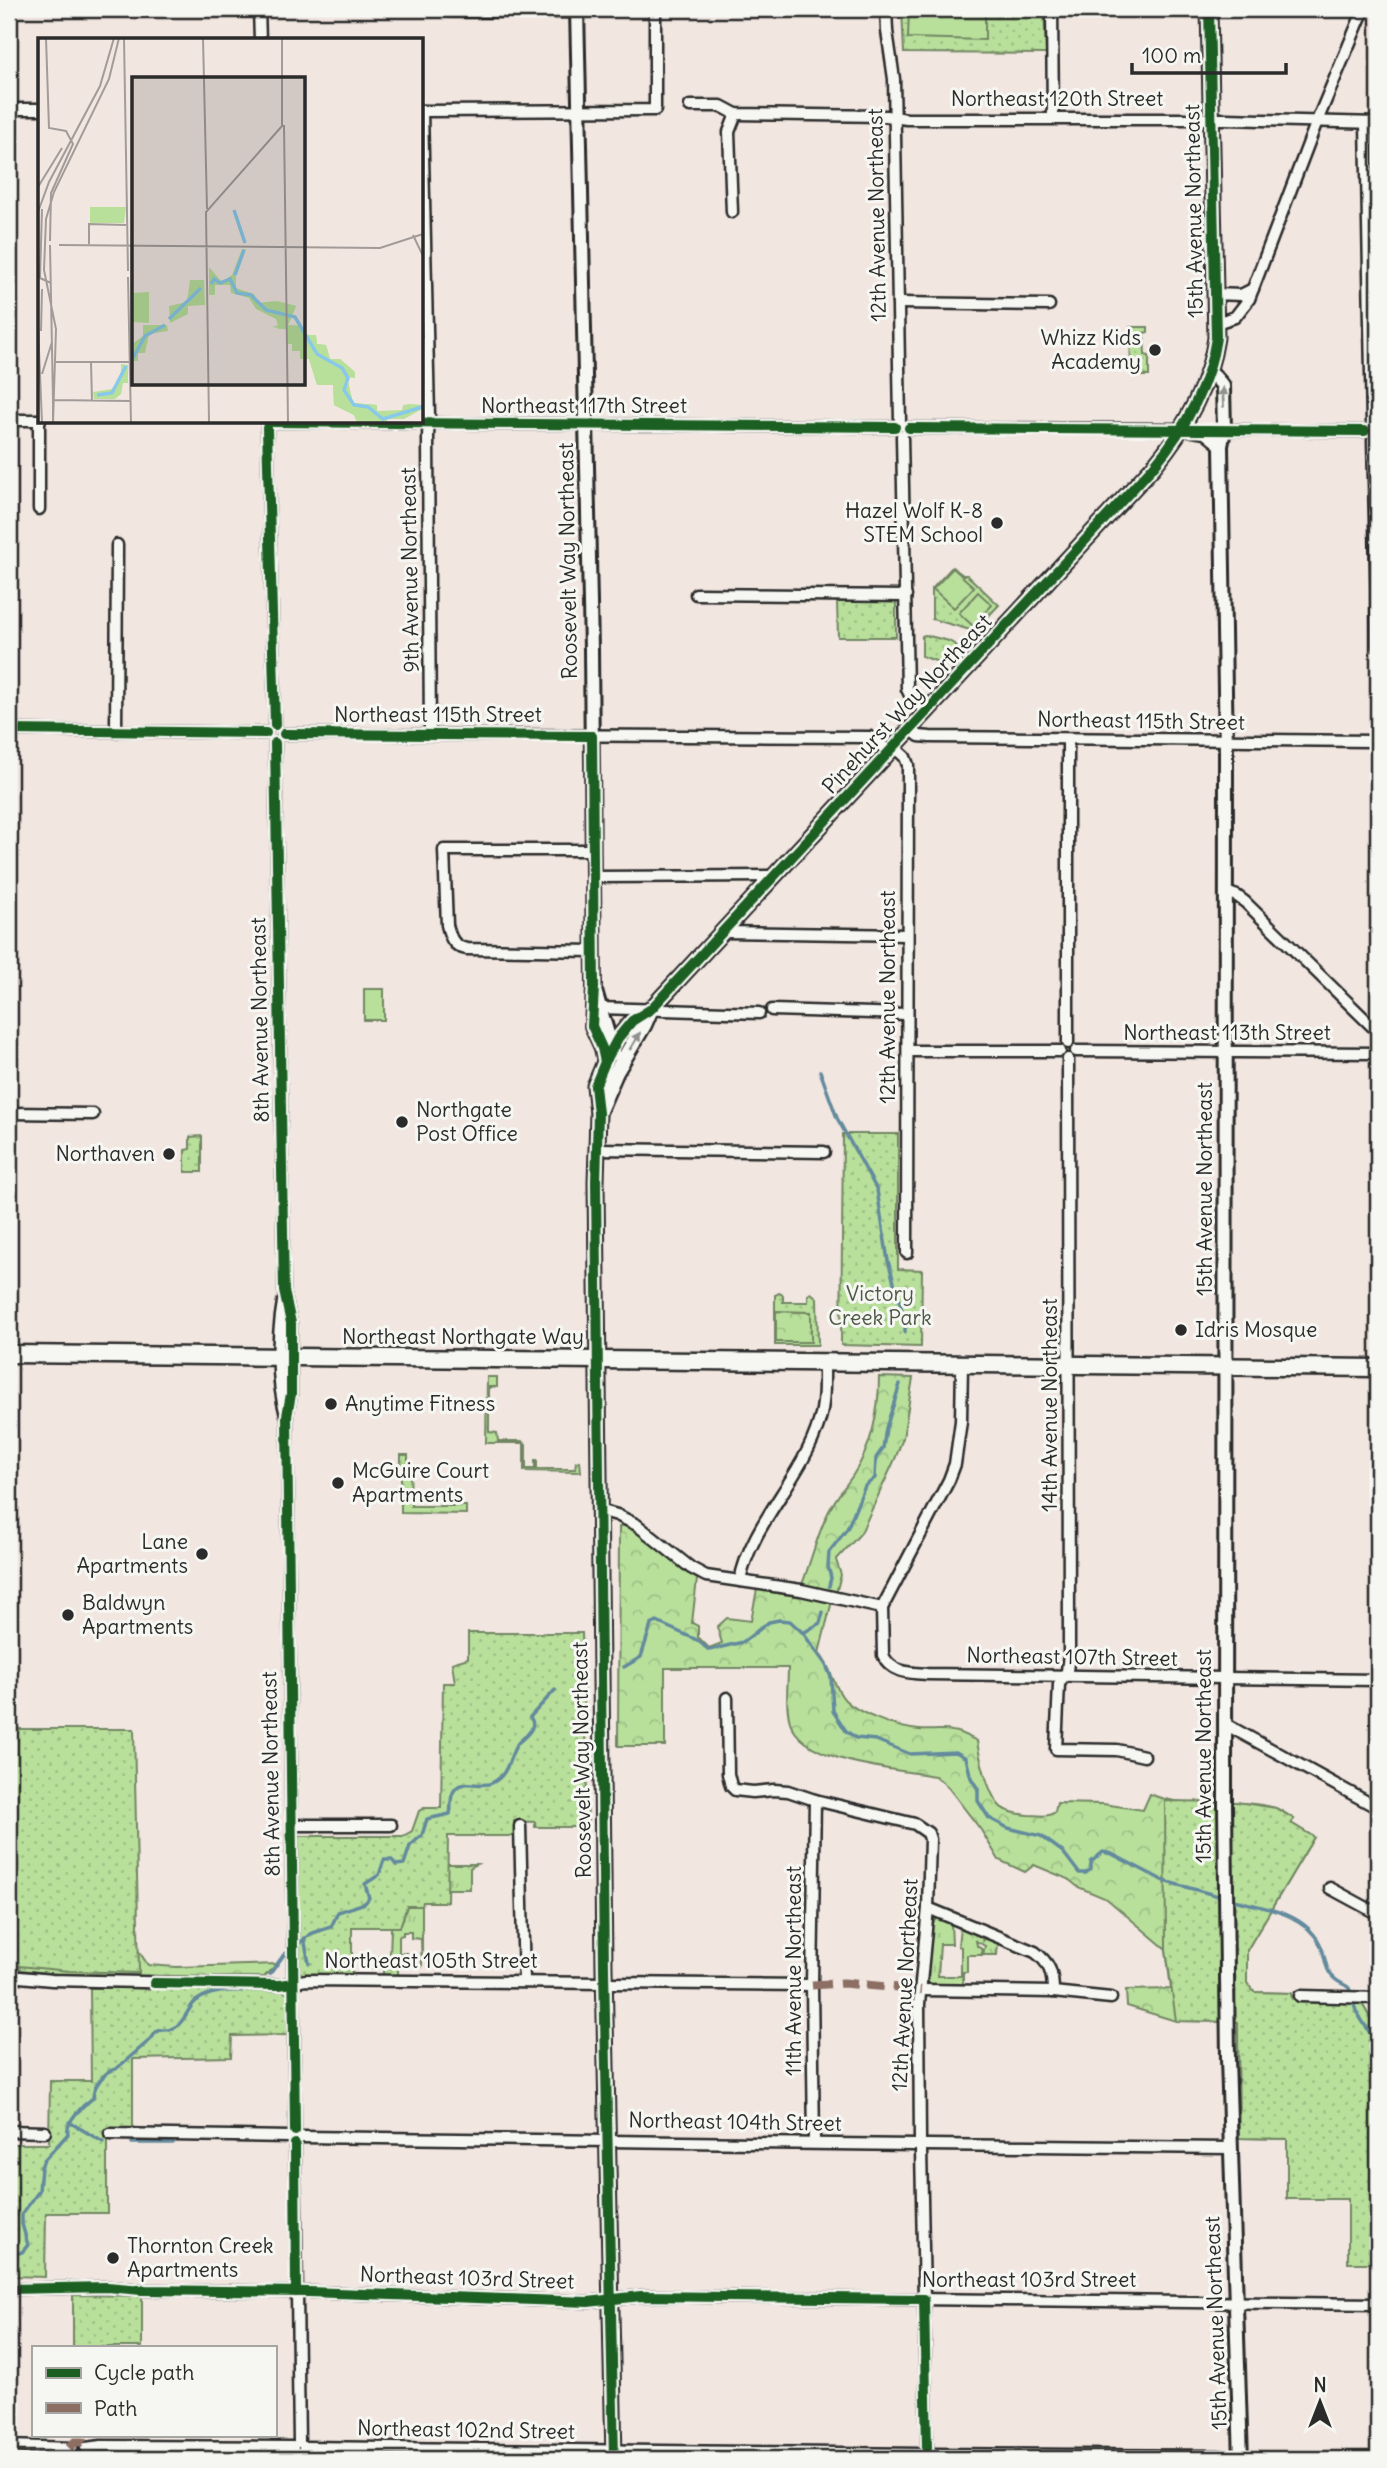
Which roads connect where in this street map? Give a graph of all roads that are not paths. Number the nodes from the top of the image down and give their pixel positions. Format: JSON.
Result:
{"nodes":[{"id":1,"x":259,"y":9,"type":"edge"},
{"id":2,"x":655,"y":9,"type":"edge"},
{"id":3,"x":886,"y":9,"type":"edge"},
{"id":4,"x":1052,"y":9,"type":"edge"},
{"id":5,"x":1209,"y":9,"type":"edge"},
{"id":6,"x":1364,"y":9,"type":"edge"},
{"id":7,"x":577,"y":10,"type":"edge"},
{"id":8,"x":450,"y":12,"type":"dead end"},
{"id":9,"x":260,"y":38,"type":"edge"},
{"id":10,"x":690,"y":106,"type":"dead end"},
{"id":11,"x":9,"y":109,"type":"edge"},
{"id":12,"x":38,"y":109,"type":"edge"},
{"id":13,"x":580,"y":110,"type":"junction"},
{"id":14,"x":424,"y":111,"type":"edge"},
{"id":15,"x":736,"y":114,"type":"junction"},
{"id":16,"x":894,"y":118,"type":"junction"},
{"id":17,"x":1053,"y":118,"type":"junction"},
{"id":18,"x":1211,"y":119,"type":"junction"},
{"id":19,"x":1317,"y":121,"type":"junction"},
{"id":20,"x":1366,"y":123,"type":"junction"},
{"id":21,"x":1378,"y":123,"type":"edge"},
{"id":22,"x":424,"y":201,"type":"edge"},
{"id":23,"x":732,"y":212,"type":"dead end"},
{"id":24,"x":1253,"y":289,"type":"junction"},
{"id":25,"x":1215,"y":294,"type":"junction"},
{"id":26,"x":898,"y":303,"type":"junction"},
{"id":27,"x":1049,"y":305,"type":"dead end"},
{"id":28,"x":1216,"y":323,"type":"junction"},
{"id":29,"x":1209,"y":370,"type":"junction"},
{"id":30,"x":9,"y":420,"type":"edge"},
{"id":31,"x":38,"y":421,"type":"edge"},
{"id":32,"x":40,"y":424,"type":"edge"},
{"id":33,"x":269,"y":424,"type":"edge"},
{"id":34,"x":349,"y":424,"type":"edge"},
{"id":35,"x":586,"y":424,"type":"junction"},
{"id":36,"x":429,"y":425,"type":"junction"},
{"id":37,"x":1372,"y":427,"type":"edge"},
{"id":38,"x":902,"y":428,"type":"junction"},
{"id":39,"x":1182,"y":429,"type":"junction"},
{"id":40,"x":1224,"y":430,"type":"junction"},
{"id":41,"x":1376,"y":439,"type":"edge"},
{"id":42,"x":1221,"y":446,"type":"junction"},
{"id":43,"x":39,"y":509,"type":"dead end"},
{"id":44,"x":117,"y":545,"type":"dead end"},
{"id":45,"x":696,"y":594,"type":"dead end"},
{"id":46,"x":906,"y":596,"type":"junction"},
{"id":47,"x":1378,"y":647,"type":"edge"},
{"id":48,"x":926,"y":711,"type":"junction"},
{"id":49,"x":275,"y":725,"type":"junction"},
{"id":50,"x":910,"y":728,"type":"junction"},
{"id":51,"x":9,"y":730,"type":"edge"},
{"id":52,"x":116,"y":732,"type":"junction"},
{"id":53,"x":266,"y":733,"type":"junction"},
{"id":54,"x":284,"y":734,"type":"junction"},
{"id":55,"x":430,"y":734,"type":"junction"},
{"id":56,"x":592,"y":736,"type":"junction"},
{"id":57,"x":1068,"y":740,"type":"junction"},
{"id":58,"x":1377,"y":740,"type":"edge"},
{"id":59,"x":1226,"y":741,"type":"junction"},
{"id":60,"x":275,"y":743,"type":"junction"},
{"id":61,"x":891,"y":749,"type":"junction"},
{"id":62,"x":593,"y":850,"type":"junction"},
{"id":63,"x":773,"y":876,"type":"junction"},
{"id":64,"x":594,"y":877,"type":"junction"},
{"id":65,"x":1226,"y":892,"type":"junction"},
{"id":66,"x":723,"y":932,"type":"junction"},
{"id":67,"x":906,"y":935,"type":"junction"},
{"id":68,"x":594,"y":951,"type":"junction"},
{"id":69,"x":594,"y":987,"type":"junction"},
{"id":70,"x":600,"y":1008,"type":"junction"},
{"id":71,"x":651,"y":1009,"type":"junction"},
{"id":72,"x":772,"y":1010,"type":"dead end"},
{"id":73,"x":759,"y":1013,"type":"dead end"},
{"id":74,"x":906,"y":1014,"type":"junction"},
{"id":75,"x":1378,"y":1032,"type":"edge"},
{"id":76,"x":612,"y":1048,"type":"junction"},
{"id":77,"x":908,"y":1051,"type":"junction"},
{"id":78,"x":1068,"y":1051,"type":"junction"},
{"id":79,"x":1378,"y":1053,"type":"edge"},
{"id":80,"x":1226,"y":1054,"type":"junction"},
{"id":81,"x":605,"y":1062,"type":"junction"},
{"id":82,"x":616,"y":1072,"type":"junction"},
{"id":83,"x":9,"y":1113,"type":"edge"},
{"id":84,"x":598,"y":1113,"type":"junction"},
{"id":85,"x":93,"y":1114,"type":"dead end"},
{"id":86,"x":596,"y":1149,"type":"junction"},
{"id":87,"x":824,"y":1152,"type":"dead end"},
{"id":88,"x":907,"y":1253,"type":"dead end"},
{"id":89,"x":9,"y":1354,"type":"edge"},
{"id":90,"x":285,"y":1357,"type":"junction"},
{"id":91,"x":597,"y":1359,"type":"junction"},
{"id":92,"x":824,"y":1363,"type":"junction"},
{"id":93,"x":962,"y":1365,"type":"junction"},
{"id":94,"x":1069,"y":1366,"type":"junction"},
{"id":95,"x":1226,"y":1367,"type":"junction"},
{"id":96,"x":1378,"y":1368,"type":"edge"},
{"id":97,"x":599,"y":1510,"type":"junction"},
{"id":98,"x":740,"y":1581,"type":"junction"},
{"id":99,"x":882,"y":1608,"type":"junction"},
{"id":100,"x":1063,"y":1676,"type":"junction"},
{"id":101,"x":1225,"y":1679,"type":"junction"},
{"id":102,"x":1378,"y":1680,"type":"edge"},
{"id":103,"x":727,"y":1698,"type":"dead end"},
{"id":104,"x":1225,"y":1724,"type":"junction"},
{"id":105,"x":1144,"y":1756,"type":"dead end"},
{"id":106,"x":815,"y":1800,"type":"junction"},
{"id":107,"x":1378,"y":1808,"type":"edge"},
{"id":108,"x":292,"y":1825,"type":"junction"},
{"id":109,"x":391,"y":1825,"type":"dead end"},
{"id":110,"x":520,"y":1826,"type":"dead end"},
{"id":111,"x":1330,"y":1888,"type":"dead end"},
{"id":112,"x":928,"y":1908,"type":"junction"},
{"id":113,"x":1378,"y":1914,"type":"edge"},
{"id":114,"x":9,"y":1976,"type":"edge"},
{"id":115,"x":524,"y":1981,"type":"junction"},
{"id":116,"x":293,"y":1983,"type":"junction"},
{"id":117,"x":604,"y":1984,"type":"junction"},
{"id":118,"x":812,"y":1985,"type":"junction"},
{"id":119,"x":921,"y":1990,"type":"junction"},
{"id":120,"x":1053,"y":1992,"type":"junction"},
{"id":121,"x":1300,"y":1996,"type":"dead end"},
{"id":122,"x":1111,"y":1998,"type":"dead end"},
{"id":123,"x":1378,"y":1998,"type":"edge"},
{"id":124,"x":9,"y":2132,"type":"edge"},
{"id":125,"x":45,"y":2132,"type":"dead end"},
{"id":126,"x":110,"y":2134,"type":"dead end"},
{"id":127,"x":295,"y":2137,"type":"junction"},
{"id":128,"x":608,"y":2140,"type":"junction"},
{"id":129,"x":814,"y":2143,"type":"junction"},
{"id":130,"x":921,"y":2145,"type":"junction"},
{"id":131,"x":1231,"y":2148,"type":"junction"},
{"id":132,"x":9,"y":2289,"type":"edge"},
{"id":133,"x":296,"y":2292,"type":"junction"},
{"id":134,"x":611,"y":2299,"type":"junction"},
{"id":135,"x":924,"y":2299,"type":"junction"},
{"id":136,"x":1236,"y":2303,"type":"junction"},
{"id":137,"x":1378,"y":2304,"type":"edge"},
{"id":138,"x":9,"y":2446,"type":"edge"},
{"id":139,"x":72,"y":2448,"type":"dead end"},
{"id":140,"x":86,"y":2448,"type":"dead end"},
{"id":141,"x":299,"y":2450,"type":"edge"},
{"id":142,"x":927,"y":2455,"type":"edge"},
{"id":143,"x":614,"y":2456,"type":"edge"},
{"id":144,"x":1241,"y":2459,"type":"edge"},
{"id":145,"x":1247,"y":2459,"type":"edge"}],
"edges":[{"from":1,"to":9,"type":"street"},
{"from":2,"to":13,"type":"street"},
{"from":3,"to":16,"type":"street","name":"12th Avenue Northeast"},
{"from":4,"to":17,"type":"street"},
{"from":5,"to":18,"type":"main road","name":"15th Avenue Northeast"},
{"from":6,"to":19,"type":"street"},
{"from":7,"to":8,"type":"street"},
{"from":7,"to":13,"type":"street","name":"Roosevelt Way Northeast"},
{"from":10,"to":15,"type":"street","name":"Northeast 120th Street"},
{"from":11,"to":12,"type":"street"},
{"from":13,"to":14,"type":"street"},
{"from":13,"to":35,"type":"street","name":"Roosevelt Way Northeast"},
{"from":15,"to":16,"type":"street","name":"Northeast 120th Street"},
{"from":15,"to":23,"type":"street"},
{"from":16,"to":17,"type":"street","name":"Northeast 120th Street"},
{"from":16,"to":26,"type":"street","name":"12th Avenue Northeast"},
{"from":17,"to":18,"type":"street","name":"Northeast 120th Street"},
{"from":18,"to":19,"type":"street","name":"Northeast 120th Street"},
{"from":18,"to":25,"type":"main road","name":"15th Avenue Northeast"},
{"from":19,"to":20,"type":"street","name":"Northeast 120th Street"},
{"from":19,"to":24,"type":"street"},
{"from":20,"to":21,"type":"street","name":"Northeast 120th Street"},
{"from":20,"to":37,"type":"street"},
{"from":22,"to":36,"type":"street","name":"9th Avenue Northeast"},
{"from":24,"to":25,"type":"street"},
{"from":24,"to":28,"type":"street"},
{"from":25,"to":28,"type":"main road","name":"15th Avenue Northeast"},
{"from":26,"to":27,"type":"street"},
{"from":26,"to":38,"type":"street","name":"12th Avenue Northeast"},
{"from":28,"to":29,"type":"main road","name":"15th Avenue Northeast"},
{"from":29,"to":39,"type":"main road","name":"Pinehurst Way Northeast"},
{"from":40,"to":29,"type":"street","name":"15th Avenue Northeast","one_way":true},
{"from":30,"to":31,"type":"street"},
{"from":32,"to":43,"type":"street"},
{"from":33,"to":49,"type":"street"},
{"from":34,"to":36,"type":"street","name":"Northeast 117th Street"},
{"from":35,"to":36,"type":"street","name":"Northeast 117th Street"},
{"from":35,"to":38,"type":"street","name":"Northeast 117th Street"},
{"from":35,"to":56,"type":"street","name":"Roosevelt Way Northeast"},
{"from":36,"to":55,"type":"street","name":"9th Avenue Northeast"},
{"from":37,"to":40,"type":"street"},
{"from":37,"to":41,"type":"street"},
{"from":38,"to":39,"type":"street","name":"Northeast 117th Street"},
{"from":38,"to":46,"type":"street","name":"12th Avenue Northeast"},
{"from":39,"to":42,"type":"street","name":"Northeast 117th Street"},
{"from":39,"to":48,"type":"main road","name":"Pinehurst Way Northeast"},
{"from":40,"to":42,"type":"street","name":"15th Avenue Northeast"},
{"from":41,"to":47,"type":"street"},
{"from":42,"to":59,"type":"street","name":"15th Avenue Northeast"},
{"from":44,"to":52,"type":"street"},
{"from":45,"to":46,"type":"street"},
{"from":46,"to":48,"type":"street","name":"12th Avenue Northeast"},
{"from":48,"to":50,"type":"main road","name":"Pinehurst Way Northeast"},
{"from":49,"to":53,"type":"street"},
{"from":49,"to":54,"type":"street"},
{"from":50,"to":57,"type":"street","name":"Northeast 115th Street"},
{"from":50,"to":61,"type":"main road","name":"Pinehurst Way Northeast"},
{"from":51,"to":52,"type":"street"},
{"from":52,"to":53,"type":"street"},
{"from":53,"to":60,"type":"street"},
{"from":54,"to":55,"type":"street","name":"Northeast 115th Street"},
{"from":54,"to":60,"type":"street"},
{"from":55,"to":56,"type":"street","name":"Northeast 115th Street"},
{"from":56,"to":61,"type":"street","name":"Northeast 115th Street"},
{"from":56,"to":62,"type":"street","name":"Roosevelt Way Northeast"},
{"from":57,"to":59,"type":"street","name":"Northeast 115th Street"},
{"from":57,"to":78,"type":"street","name":"14th Avenue Northeast"},
{"from":58,"to":59,"type":"street","name":"Northeast 115th Street"},
{"from":59,"to":65,"type":"street","name":"15th Avenue Northeast"},
{"from":60,"to":90,"type":"street","name":"8th Avenue Northeast"},
{"from":61,"to":63,"type":"main road","name":"Pinehurst Way Northeast"},
{"from":61,"to":67,"type":"street","name":"12th Avenue Northeast"},
{"from":62,"to":64,"type":"street","name":"Roosevelt Way Northeast"},
{"from":62,"to":68,"type":"street"},
{"from":63,"to":64,"type":"street"},
{"from":63,"to":66,"type":"main road","name":"Pinehurst Way Northeast"},
{"from":64,"to":68,"type":"street","name":"Roosevelt Way Northeast"},
{"from":65,"to":75,"type":"street"},
{"from":65,"to":80,"type":"street","name":"15th Avenue Northeast"},
{"from":66,"to":67,"type":"street"},
{"from":66,"to":71,"type":"main road","name":"Pinehurst Way Northeast"},
{"from":67,"to":74,"type":"street","name":"12th Avenue Northeast"},
{"from":68,"to":69,"type":"street","name":"Roosevelt Way Northeast"},
{"from":69,"to":70,"type":"street","name":"Roosevelt Way Northeast"},
{"from":69,"to":81,"type":"street","name":"Roosevelt Way Northeast"},
{"from":70,"to":71,"type":"street"},
{"from":70,"to":76,"type":"street","name":"Roosevelt Way Northeast"},
{"from":71,"to":73,"type":"street"},
{"from":71,"to":76,"type":"main road","name":"Pinehurst Way Northeast"},
{"from":82,"to":71,"type":"main road","name":"Pinehurst Way Northeast","one_way":true},
{"from":72,"to":74,"type":"street"},
{"from":74,"to":77,"type":"street","name":"12th Avenue Northeast"},
{"from":76,"to":81,"type":"main road","name":"Roosevelt Way Northeast"},
{"from":76,"to":82,"type":"street","name":"Roosevelt Way Northeast"},
{"from":77,"to":78,"type":"street","name":"Northeast 113th Street"},
{"from":77,"to":88,"type":"street","name":"12th Avenue Northeast"},
{"from":78,"to":80,"type":"street","name":"Northeast 113th Street"},
{"from":78,"to":94,"type":"street","name":"14th Avenue Northeast"},
{"from":79,"to":80,"type":"street","name":"Northeast 113th Street"},
{"from":80,"to":95,"type":"street","name":"15th Avenue Northeast"},
{"from":81,"to":84,"type":"main road","name":"Roosevelt Way Northeast"},
{"from":82,"to":84,"type":"main road","name":"Roosevelt Way Northeast"},
{"from":83,"to":85,"type":"street"},
{"from":84,"to":86,"type":"main road","name":"Roosevelt Way Northeast"},
{"from":86,"to":87,"type":"street"},
{"from":86,"to":91,"type":"main road","name":"Roosevelt Way Northeast"},
{"from":89,"to":90,"type":"main road","name":"Northeast Northgate Way"},
{"from":90,"to":91,"type":"main road","name":"Northeast Northgate Way"},
{"from":90,"to":108,"type":"street","name":"8th Avenue Northeast"},
{"from":91,"to":92,"type":"main road","name":"Northeast Northgate Way"},
{"from":91,"to":97,"type":"main road","name":"Roosevelt Way Northeast"},
{"from":92,"to":93,"type":"main road","name":"Northeast Northgate Way"},
{"from":92,"to":98,"type":"street"},
{"from":93,"to":94,"type":"main road","name":"Northeast Northgate Way"},
{"from":93,"to":99,"type":"street"},
{"from":94,"to":95,"type":"main road","name":"Northeast Northgate Way"},
{"from":94,"to":100,"type":"street","name":"14th Avenue Northeast"},
{"from":95,"to":96,"type":"main road","name":"Northeast Northgate Way"},
{"from":95,"to":101,"type":"street","name":"15th Avenue Northeast"},
{"from":97,"to":98,"type":"street"},
{"from":97,"to":117,"type":"main road","name":"Roosevelt Way Northeast"},
{"from":98,"to":99,"type":"street"},
{"from":99,"to":100,"type":"street","name":"Northeast 107th Street"},
{"from":100,"to":101,"type":"street","name":"Northeast 107th Street"},
{"from":100,"to":105,"type":"street","name":"14th Avenue Northeast"},
{"from":101,"to":102,"type":"street","name":"Northeast 107th Street"},
{"from":101,"to":104,"type":"street","name":"15th Avenue Northeast"},
{"from":103,"to":106,"type":"street"},
{"from":104,"to":107,"type":"street"},
{"from":104,"to":131,"type":"street","name":"15th Avenue Northeast"},
{"from":106,"to":112,"type":"street","name":"12th Avenue Northeast"},
{"from":106,"to":118,"type":"street","name":"11th Avenue Northeast"},
{"from":108,"to":109,"type":"street"},
{"from":108,"to":116,"type":"street","name":"8th Avenue Northeast"},
{"from":110,"to":115,"type":"street"},
{"from":111,"to":113,"type":"street"},
{"from":112,"to":119,"type":"street","name":"12th Avenue Northeast"},
{"from":112,"to":120,"type":"street"},
{"from":114,"to":116,"type":"street","name":"Northeast 105th Street"},
{"from":115,"to":116,"type":"street","name":"Northeast 105th Street"},
{"from":115,"to":117,"type":"street","name":"Northeast 105th Street"},
{"from":116,"to":127,"type":"street","name":"8th Avenue Northeast"},
{"from":117,"to":118,"type":"street","name":"Northeast 105th Street"},
{"from":117,"to":128,"type":"main road","name":"Roosevelt Way Northeast"},
{"from":118,"to":129,"type":"street","name":"11th Avenue Northeast"},
{"from":119,"to":120,"type":"street"},
{"from":119,"to":130,"type":"street","name":"12th Avenue Northeast"},
{"from":120,"to":122,"type":"street"},
{"from":121,"to":123,"type":"street"},
{"from":124,"to":125,"type":"street"},
{"from":126,"to":127,"type":"street","name":"Northeast 104th Street"},
{"from":127,"to":128,"type":"street","name":"Northeast 104th Street"},
{"from":127,"to":133,"type":"street","name":"8th Avenue Northeast"},
{"from":128,"to":129,"type":"street","name":"Northeast 104th Street"},
{"from":128,"to":134,"type":"main road","name":"Roosevelt Way Northeast"},
{"from":129,"to":130,"type":"street","name":"Northeast 104th Street"},
{"from":130,"to":131,"type":"street","name":"Northeast 104th Street"},
{"from":130,"to":135,"type":"street","name":"12th Avenue Northeast"},
{"from":131,"to":136,"type":"street","name":"15th Avenue Northeast"},
{"from":132,"to":133,"type":"street","name":"Northeast 103rd Street"},
{"from":133,"to":134,"type":"street","name":"Northeast 103rd Street"},
{"from":133,"to":141,"type":"street","name":"8th Avenue Northeast"},
{"from":134,"to":135,"type":"street","name":"Northeast 103rd Street"},
{"from":134,"to":143,"type":"main road","name":"Roosevelt Way Northeast"},
{"from":135,"to":136,"type":"street","name":"Northeast 103rd Street"},
{"from":135,"to":142,"type":"street","name":"12th Avenue Northeast"},
{"from":136,"to":137,"type":"street","name":"Northeast 103rd Street"},
{"from":136,"to":144,"type":"street","name":"15th Avenue Northeast"},
{"from":138,"to":139,"type":"street"},
{"from":140,"to":141,"type":"street","name":"Northeast 102nd Street"},
{"from":141,"to":143,"type":"street","name":"Northeast 102nd Street"},
{"from":142,"to":143,"type":"street","name":"Northeast 102nd Street"},
{"from":142,"to":144,"type":"street","name":"Northeast 102nd Street"},
{"from":144,"to":145,"type":"street","name":"Northeast 102nd Street"}]}
